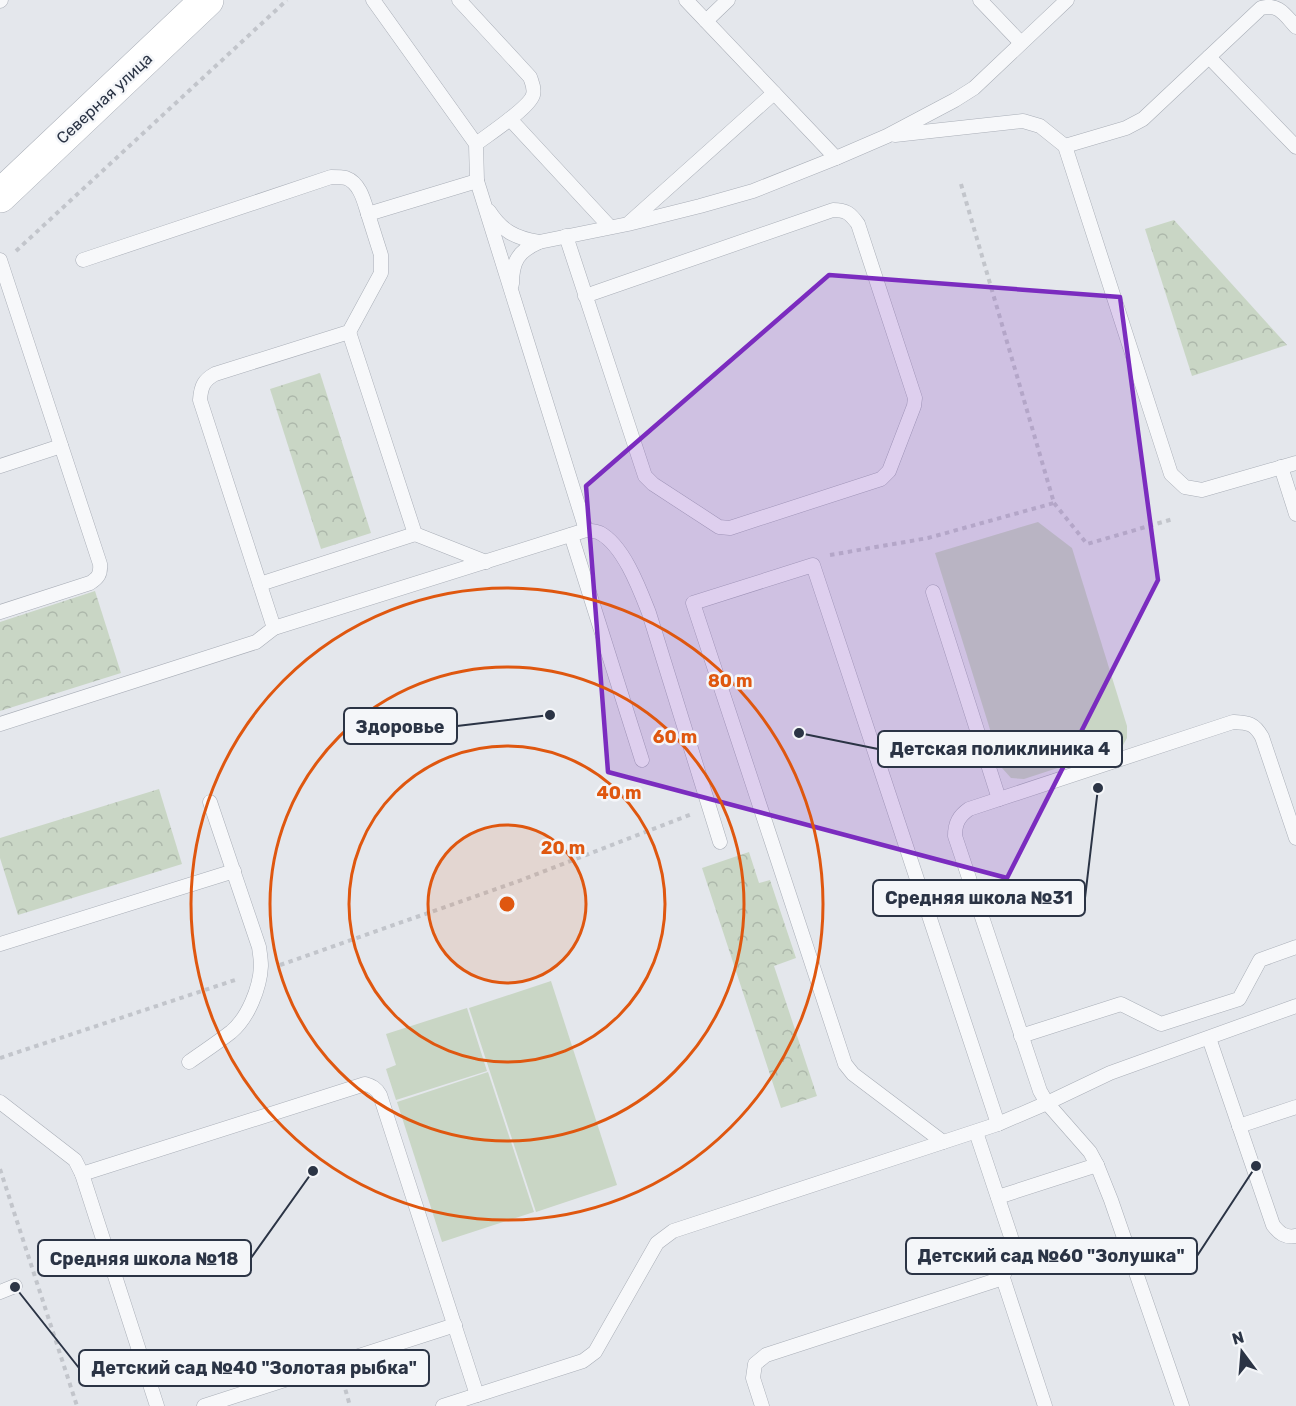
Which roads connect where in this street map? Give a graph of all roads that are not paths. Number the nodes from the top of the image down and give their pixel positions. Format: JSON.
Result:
{"nodes":[{"id":1,"x":207,"y":0,"type":"edge"},
{"id":2,"x":374,"y":0,"type":"edge"},
{"id":3,"x":459,"y":0,"type":"edge"},
{"id":4,"x":686,"y":0,"type":"edge"},
{"id":5,"x":728,"y":0,"type":"edge"},
{"id":6,"x":980,"y":0,"type":"edge"},
{"id":7,"x":1067,"y":0,"type":"edge"},
{"id":8,"x":706,"y":21,"type":"junction"},
{"id":9,"x":1296,"y":27,"type":"edge"},
{"id":10,"x":1021,"y":44,"type":"junction"},
{"id":11,"x":1209,"y":57,"type":"junction"},
{"id":12,"x":774,"y":93,"type":"junction"},
{"id":13,"x":510,"y":119,"type":"junction"},
{"id":14,"x":887,"y":136,"type":"junction"},
{"id":15,"x":476,"y":144,"type":"junction"},
{"id":16,"x":1065,"y":146,"type":"junction"},
{"id":17,"x":1296,"y":147,"type":"edge"},
{"id":18,"x":836,"y":158,"type":"junction"},
{"id":19,"x":478,"y":187,"type":"junction"},
{"id":20,"x":0,"y":196,"type":"edge"},
{"id":21,"x":368,"y":214,"type":"junction"},
{"id":22,"x":628,"y":224,"type":"junction"},
{"id":23,"x":610,"y":228,"type":"junction"},
{"id":24,"x":566,"y":236,"type":"junction"},
{"id":25,"x":539,"y":242,"type":"junction"},
{"id":26,"x":83,"y":260,"type":"dead end"},
{"id":27,"x":1,"y":262,"type":"edge"},
{"id":28,"x":513,"y":296,"type":"junction"},
{"id":29,"x":585,"y":296,"type":"junction"},
{"id":30,"x":349,"y":332,"type":"junction"},
{"id":31,"x":61,"y":446,"type":"junction"},
{"id":32,"x":1296,"y":463,"type":"edge"},
{"id":33,"x":0,"y":466,"type":"edge"},
{"id":34,"x":1281,"y":467,"type":"junction"},
{"id":35,"x":1296,"y":514,"type":"edge"},
{"id":36,"x":586,"y":530,"type":"junction"},
{"id":37,"x":415,"y":534,"type":"junction"},
{"id":38,"x":571,"y":535,"type":"junction"},
{"id":39,"x":486,"y":562,"type":"junction"},
{"id":40,"x":260,"y":584,"type":"junction"},
{"id":41,"x":933,"y":592,"type":"dead end"},
{"id":42,"x":0,"y":612,"type":"edge"},
{"id":43,"x":274,"y":628,"type":"junction"},
{"id":44,"x":0,"y":723,"type":"edge"},
{"id":45,"x":642,"y":760,"type":"dead end"},
{"id":46,"x":999,"y":799,"type":"junction"},
{"id":47,"x":210,"y":802,"type":"dead end"},
{"id":48,"x":1296,"y":838,"type":"edge"},
{"id":49,"x":720,"y":842,"type":"dead end"},
{"id":50,"x":234,"y":871,"type":"junction"},
{"id":51,"x":0,"y":944,"type":"edge"},
{"id":52,"x":1296,"y":947,"type":"edge"},
{"id":53,"x":1296,"y":1006,"type":"edge"},
{"id":54,"x":1021,"y":1036,"type":"junction"},
{"id":55,"x":1209,"y":1038,"type":"junction"},
{"id":56,"x":189,"y":1062,"type":"dead end"},
{"id":57,"x":0,"y":1102,"type":"edge"},
{"id":58,"x":1047,"y":1103,"type":"junction"},
{"id":59,"x":1296,"y":1107,"type":"edge"},
{"id":60,"x":998,"y":1124,"type":"junction"},
{"id":61,"x":1239,"y":1126,"type":"junction"},
{"id":62,"x":976,"y":1132,"type":"junction"},
{"id":63,"x":943,"y":1142,"type":"junction"},
{"id":64,"x":1097,"y":1165,"type":"junction"},
{"id":65,"x":82,"y":1174,"type":"junction"},
{"id":66,"x":998,"y":1197,"type":"junction"},
{"id":67,"x":1296,"y":1236,"type":"edge"},
{"id":68,"x":1003,"y":1278,"type":"junction"},
{"id":69,"x":15,"y":1286,"type":"dead end"},
{"id":70,"x":0,"y":1292,"type":"edge"},
{"id":71,"x":454,"y":1325,"type":"junction"},
{"id":72,"x":477,"y":1395,"type":"junction"},
{"id":73,"x":157,"y":1406,"type":"edge"},
{"id":74,"x":204,"y":1406,"type":"edge"},
{"id":75,"x":443,"y":1406,"type":"edge"},
{"id":76,"x":762,"y":1406,"type":"edge"},
{"id":77,"x":1045,"y":1406,"type":"edge"},
{"id":78,"x":1182,"y":1406,"type":"edge"}],
"edges":[{"from":1,"to":20,"type":"main road","name":"Северная улица"},
{"from":2,"to":15,"type":"lane"},
{"from":3,"to":13,"type":"lane"},
{"from":4,"to":8,"type":"lane"},
{"from":5,"to":8,"type":"lane"},
{"from":6,"to":10,"type":"lane"},
{"from":7,"to":10,"type":"lane"},
{"from":8,"to":12,"type":"lane"},
{"from":9,"to":11,"type":"lane"},
{"from":10,"to":14,"type":"lane"},
{"from":11,"to":16,"type":"lane"},
{"from":11,"to":17,"type":"lane"},
{"from":12,"to":18,"type":"lane"},
{"from":12,"to":22,"type":"lane"},
{"from":13,"to":15,"type":"lane"},
{"from":13,"to":23,"type":"lane"},
{"from":14,"to":16,"type":"lane"},
{"from":14,"to":18,"type":"lane"},
{"from":15,"to":19,"type":"lane"},
{"from":16,"to":34,"type":"lane"},
{"from":18,"to":22,"type":"lane"},
{"from":19,"to":21,"type":"lane"},
{"from":19,"to":25,"type":"lane"},
{"from":19,"to":28,"type":"lane"},
{"from":21,"to":26,"type":"lane"},
{"from":21,"to":30,"type":"lane"},
{"from":22,"to":23,"type":"lane"},
{"from":23,"to":24,"type":"lane"},
{"from":24,"to":25,"type":"lane"},
{"from":24,"to":29,"type":"lane"},
{"from":25,"to":28,"type":"lane"},
{"from":27,"to":31,"type":"lane"},
{"from":28,"to":36,"type":"lane"},
{"from":29,"to":29,"type":"lane"},
{"from":30,"to":37,"type":"lane"},
{"from":30,"to":40,"type":"lane"},
{"from":31,"to":33,"type":"lane"},
{"from":31,"to":42,"type":"lane"},
{"from":32,"to":34,"type":"lane"},
{"from":34,"to":35,"type":"lane"},
{"from":36,"to":38,"type":"lane"},
{"from":36,"to":49,"type":"lane"},
{"from":37,"to":39,"type":"lane"},
{"from":37,"to":40,"type":"lane"},
{"from":38,"to":39,"type":"lane"},
{"from":38,"to":45,"type":"lane"},
{"from":39,"to":43,"type":"lane"},
{"from":40,"to":43,"type":"lane"},
{"from":41,"to":46,"type":"lane"},
{"from":43,"to":44,"type":"lane"},
{"from":46,"to":48,"type":"lane"},
{"from":46,"to":54,"type":"lane"},
{"from":47,"to":50,"type":"lane"},
{"from":50,"to":51,"type":"lane"},
{"from":50,"to":56,"type":"lane"},
{"from":52,"to":54,"type":"lane"},
{"from":53,"to":55,"type":"lane"},
{"from":54,"to":58,"type":"lane"},
{"from":55,"to":58,"type":"lane"},
{"from":55,"to":61,"type":"lane"},
{"from":57,"to":65,"type":"lane"},
{"from":58,"to":60,"type":"lane"},
{"from":58,"to":64,"type":"lane"},
{"from":59,"to":61,"type":"lane"},
{"from":60,"to":62,"type":"lane"},
{"from":60,"to":63,"type":"lane"},
{"from":61,"to":67,"type":"lane"},
{"from":62,"to":63,"type":"lane"},
{"from":62,"to":66,"type":"lane"},
{"from":63,"to":72,"type":"lane"},
{"from":64,"to":66,"type":"lane"},
{"from":64,"to":78,"type":"lane"},
{"from":65,"to":71,"type":"lane"},
{"from":65,"to":73,"type":"lane"},
{"from":66,"to":68,"type":"lane"},
{"from":68,"to":76,"type":"lane"},
{"from":68,"to":77,"type":"lane"},
{"from":69,"to":70,"type":"lane"},
{"from":71,"to":72,"type":"lane"},
{"from":71,"to":74,"type":"lane"},
{"from":72,"to":75,"type":"lane"}]}
